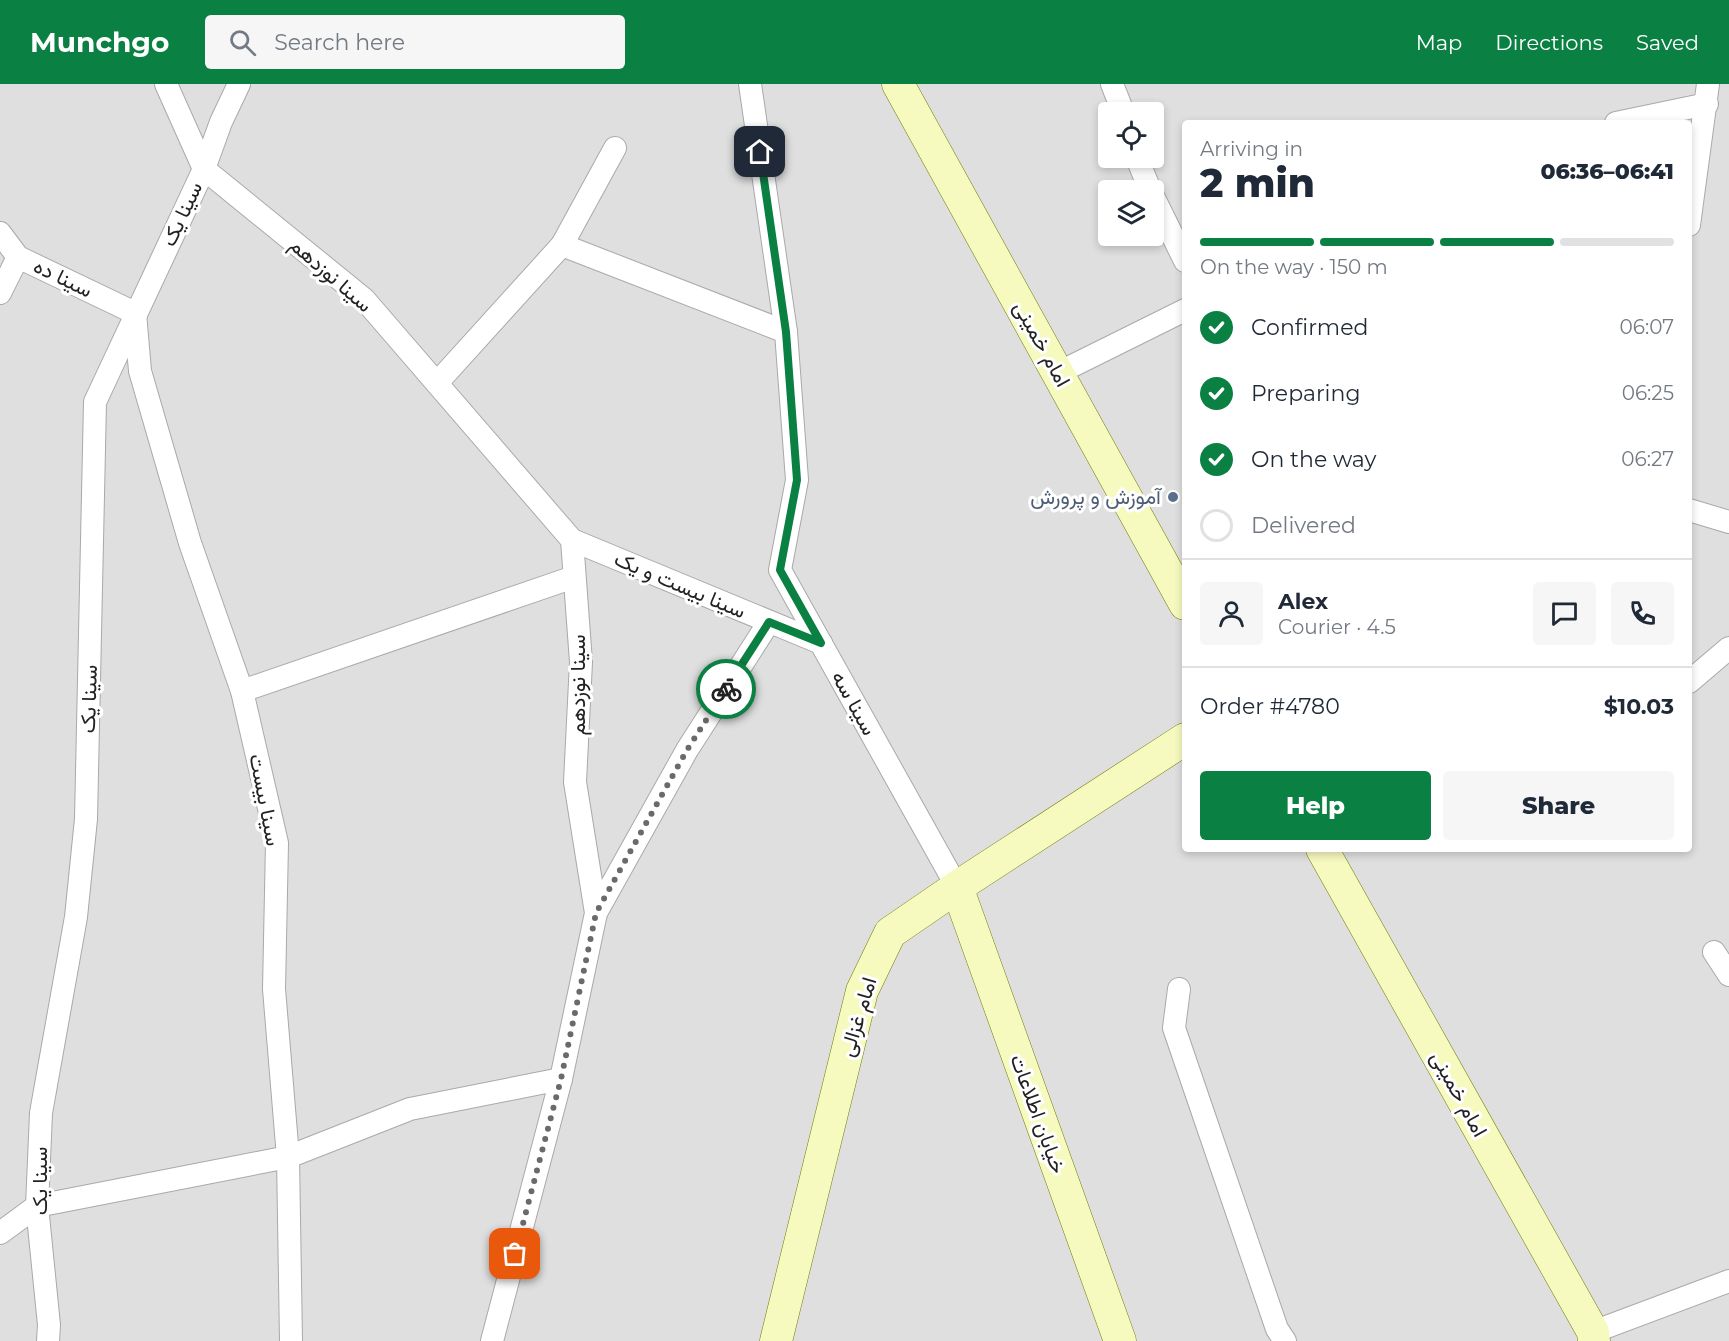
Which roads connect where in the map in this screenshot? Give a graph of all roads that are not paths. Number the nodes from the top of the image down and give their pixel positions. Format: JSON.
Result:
{"nodes":[{"id":1,"x":166,"y":84,"type":"edge"},
{"id":2,"x":239,"y":84,"type":"edge"},
{"id":3,"x":750,"y":84,"type":"edge"},
{"id":4,"x":898,"y":84,"type":"edge"},
{"id":5,"x":1112,"y":84,"type":"edge"},
{"id":6,"x":1707,"y":94,"type":"edge"},
{"id":7,"x":1119,"y":102,"type":"edge"},
{"id":8,"x":1625,"y":120,"type":"edge"},
{"id":9,"x":615,"y":148,"type":"dead end"},
{"id":10,"x":204,"y":169,"type":"junction"},
{"id":11,"x":1692,"y":203,"type":"edge"},
{"id":12,"x":1164,"y":218,"type":"edge"},
{"id":13,"x":0,"y":233,"type":"edge"},
{"id":14,"x":562,"y":245,"type":"junction"},
{"id":15,"x":1182,"y":255,"type":"edge"},
{"id":16,"x":18,"y":257,"type":"junction"},
{"id":17,"x":0,"y":293,"type":"edge"},
{"id":18,"x":1182,"y":311,"type":"edge"},
{"id":19,"x":135,"y":313,"type":"junction"},
{"id":20,"x":786,"y":332,"type":"junction"},
{"id":21,"x":1058,"y":373,"type":"junction"},
{"id":22,"x":437,"y":383,"type":"junction"},
{"id":23,"x":1692,"y":511,"type":"edge"},
{"id":24,"x":1729,"y":522,"type":"edge"},
{"id":25,"x":572,"y":540,"type":"junction"},
{"id":26,"x":574,"y":577,"type":"junction"},
{"id":27,"x":1182,"y":599,"type":"edge"},
{"id":28,"x":769,"y":622,"type":"junction"},
{"id":29,"x":821,"y":643,"type":"junction"},
{"id":30,"x":1729,"y":648,"type":"edge"},
{"id":31,"x":1692,"y":679,"type":"edge"},
{"id":32,"x":242,"y":691,"type":"junction"},
{"id":33,"x":1182,"y":741,"type":"edge"},
{"id":34,"x":1324,"y":852,"type":"edge"},
{"id":35,"x":957,"y":887,"type":"junction"},
{"id":36,"x":596,"y":913,"type":"junction"},
{"id":37,"x":1714,"y":952,"type":"dead end"},
{"id":38,"x":1729,"y":975,"type":"edge"},
{"id":39,"x":1179,"y":989,"type":"dead end"},
{"id":40,"x":561,"y":1079,"type":"junction"},
{"id":41,"x":288,"y":1157,"type":"junction"},
{"id":42,"x":38,"y":1206,"type":"junction"},
{"id":43,"x":0,"y":1233,"type":"edge"},
{"id":44,"x":1729,"y":1281,"type":"edge"},
{"id":45,"x":1594,"y":1336,"type":"edge"},
{"id":46,"x":48,"y":1341,"type":"edge"},
{"id":47,"x":291,"y":1341,"type":"edge"},
{"id":48,"x":492,"y":1341,"type":"edge"},
{"id":49,"x":776,"y":1341,"type":"edge"},
{"id":50,"x":1120,"y":1341,"type":"edge"},
{"id":51,"x":1285,"y":1341,"type":"edge"}],
"edges":[{"from":1,"to":10,"type":"street"},
{"from":2,"to":10,"type":"street","name":"سینا یک"},
{"from":3,"to":20,"type":"street","name":"سینا سه"},
{"from":4,"to":21,"type":"street","name":"امام خمینی"},
{"from":5,"to":7,"type":"street"},
{"from":6,"to":8,"type":"street"},
{"from":6,"to":11,"type":"street"},
{"from":9,"to":14,"type":"street"},
{"from":10,"to":19,"type":"street","name":"سینا یک"},
{"from":10,"to":22,"type":"street","name":"سینا نوزدهم"},
{"from":12,"to":15,"type":"street"},
{"from":13,"to":16,"type":"street","name":"سینا ده"},
{"from":14,"to":20,"type":"street"},
{"from":14,"to":22,"type":"street"},
{"from":16,"to":17,"type":"street"},
{"from":16,"to":19,"type":"street","name":"سینا ده"},
{"from":18,"to":21,"type":"street"},
{"from":19,"to":32,"type":"street","name":"سینا بیست"},
{"from":19,"to":42,"type":"street","name":"سینا یک"},
{"from":20,"to":29,"type":"street","name":"سینا سه"},
{"from":21,"to":27,"type":"street","name":"امام خمینی"},
{"from":22,"to":25,"type":"street","name":"سینا نوزدهم"},
{"from":23,"to":24,"type":"street"},
{"from":25,"to":26,"type":"street","name":"سینا نوزدهم"},
{"from":25,"to":28,"type":"street","name":"سینا بیست و یک"},
{"from":26,"to":32,"type":"street"},
{"from":26,"to":36,"type":"street","name":"سینا نوزدهم"},
{"from":28,"to":29,"type":"street","name":"سینا بیست و یک"},
{"from":28,"to":36,"type":"street"},
{"from":29,"to":35,"type":"street","name":"سینا سه"},
{"from":30,"to":31,"type":"street"},
{"from":32,"to":41,"type":"street","name":"سینا بیست"},
{"from":33,"to":35,"type":"street","name":"امام غزالی"},
{"from":34,"to":45,"type":"street","name":"امام خمینی"},
{"from":35,"to":49,"type":"street","name":"امام غزالی"},
{"from":35,"to":50,"type":"street","name":"خیابان اطلاعات"},
{"from":36,"to":40,"type":"street","name":"سینا نوزدهم"},
{"from":37,"to":38,"type":"street"},
{"from":39,"to":51,"type":"street"},
{"from":40,"to":41,"type":"street"},
{"from":40,"to":48,"type":"street","name":"سینا نوزدهم"},
{"from":41,"to":42,"type":"street"},
{"from":41,"to":47,"type":"street","name":"سینا بیست"},
{"from":42,"to":43,"type":"street"},
{"from":42,"to":46,"type":"street","name":"سینا یک"},
{"from":44,"to":45,"type":"street"}]}
